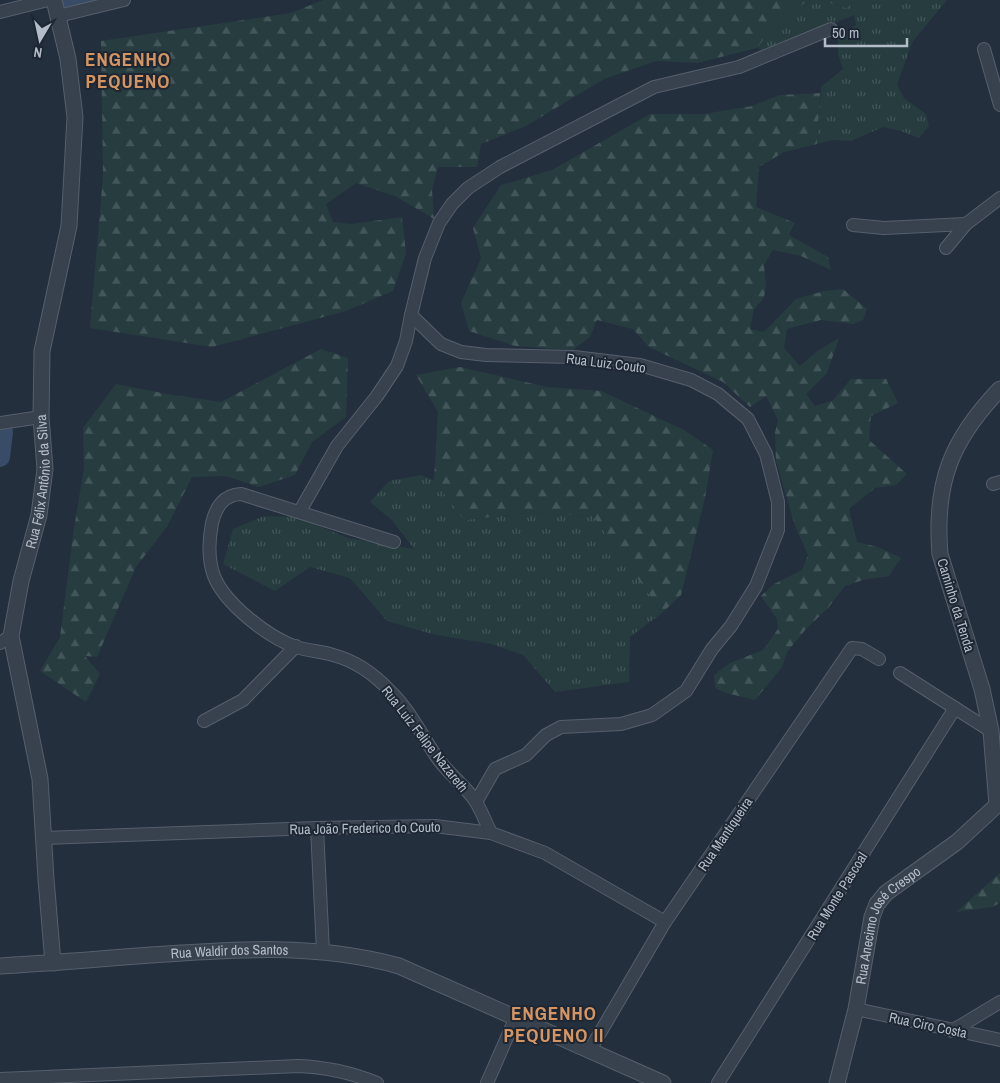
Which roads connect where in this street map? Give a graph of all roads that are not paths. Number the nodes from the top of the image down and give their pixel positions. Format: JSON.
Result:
{"nodes":[{"id":1,"x":48,"y":0,"type":"edge"},
{"id":2,"x":54,"y":0,"type":"edge"},
{"id":3,"x":124,"y":0,"type":"edge"},
{"id":4,"x":0,"y":12,"type":"edge"},
{"id":5,"x":58,"y":16,"type":"junction"},
{"id":6,"x":831,"y":29,"type":"dead end"},
{"id":7,"x":984,"y":48,"type":"dead end"},
{"id":8,"x":1000,"y":106,"type":"edge"},
{"id":9,"x":1000,"y":198,"type":"edge"},
{"id":10,"x":966,"y":224,"type":"junction"},
{"id":11,"x":853,"y":225,"type":"dead end"},
{"id":12,"x":946,"y":248,"type":"dead end"},
{"id":13,"x":411,"y":315,"type":"junction"},
{"id":14,"x":1000,"y":389,"type":"edge"},
{"id":15,"x":40,"y":417,"type":"junction"},
{"id":16,"x":0,"y":423,"type":"edge"},
{"id":17,"x":300,"y":511,"type":"junction"},
{"id":18,"x":394,"y":542,"type":"dead end"},
{"id":19,"x":5,"y":639,"type":"edge"},
{"id":20,"x":296,"y":646,"type":"junction"},
{"id":21,"x":879,"y":659,"type":"dead end"},
{"id":22,"x":900,"y":673,"type":"dead end"},
{"id":23,"x":956,"y":708,"type":"junction"},
{"id":24,"x":204,"y":721,"type":"dead end"},
{"id":25,"x":991,"y":731,"type":"junction"},
{"id":26,"x":476,"y":802,"type":"junction"},
{"id":27,"x":999,"y":804,"type":"edge"},
{"id":28,"x":317,"y":828,"type":"junction"},
{"id":29,"x":491,"y":833,"type":"junction"},
{"id":30,"x":44,"y":838,"type":"junction"},
{"id":31,"x":665,"y":922,"type":"junction"},
{"id":32,"x":323,"y":952,"type":"junction"},
{"id":33,"x":53,"y":963,"type":"junction"},
{"id":34,"x":0,"y":966,"type":"edge"},
{"id":35,"x":1000,"y":1002,"type":"edge"},
{"id":36,"x":856,"y":1010,"type":"junction"},
{"id":37,"x":516,"y":1017,"type":"junction"},
{"id":38,"x":952,"y":1031,"type":"junction"},
{"id":39,"x":1000,"y":1040,"type":"edge"},
{"id":40,"x":590,"y":1050,"type":"junction"},
{"id":41,"x":0,"y":1080,"type":"edge"},
{"id":42,"x":377,"y":1083,"type":"edge"},
{"id":43,"x":487,"y":1083,"type":"edge"},
{"id":44,"x":663,"y":1083,"type":"edge"},
{"id":45,"x":718,"y":1083,"type":"edge"},
{"id":46,"x":837,"y":1083,"type":"edge"}],
"edges":[{"from":1,"to":4,"type":"street"},
{"from":2,"to":5,"type":"street","name":"Rua Félix Antônio da Silva"},
{"from":3,"to":5,"type":"street"},
{"from":5,"to":15,"type":"street","name":"Rua Félix Antônio da Silva"},
{"from":6,"to":13,"type":"street"},
{"from":7,"to":8,"type":"street"},
{"from":9,"to":10,"type":"street"},
{"from":10,"to":11,"type":"street"},
{"from":10,"to":12,"type":"street"},
{"from":13,"to":17,"type":"street"},
{"from":13,"to":26,"type":"street","name":"Rua Luiz Couto"},
{"from":14,"to":25,"type":"street","name":"Caminho da Tenda"},
{"from":15,"to":16,"type":"street"},
{"from":15,"to":19,"type":"street","name":"Rua Félix Antônio da Silva"},
{"from":17,"to":18,"type":"street","name":"Rua Luiz Felipe Nazareth"},
{"from":17,"to":20,"type":"street","name":"Rua Luiz Felipe Nazareth"},
{"from":19,"to":30,"type":"street","name":"Rua Félix Antônio da Silva"},
{"from":20,"to":24,"type":"street"},
{"from":20,"to":26,"type":"street","name":"Rua Luiz Felipe Nazareth"},
{"from":21,"to":31,"type":"street","name":"Rua Mantiqueira"},
{"from":22,"to":23,"type":"street"},
{"from":23,"to":25,"type":"street"},
{"from":23,"to":45,"type":"street","name":"Rua Monte Pascoal"},
{"from":25,"to":27,"type":"street","name":"Caminho da Tenda"},
{"from":26,"to":29,"type":"street","name":"Rua Luiz Felipe Nazareth"},
{"from":27,"to":36,"type":"street","name":"Rua Anecimo José Crespo"},
{"from":28,"to":29,"type":"street","name":"Rua João Frederico do Couto"},
{"from":28,"to":30,"type":"street","name":"Rua João Frederico do Couto"},
{"from":28,"to":32,"type":"street"},
{"from":29,"to":31,"type":"street","name":"Rua João Frederico do Couto"},
{"from":30,"to":33,"type":"street","name":"Rua Félix Antônio da Silva"},
{"from":31,"to":40,"type":"street","name":"Rua Mantiqueira"},
{"from":32,"to":33,"type":"street","name":"Rua Waldir dos Santos"},
{"from":32,"to":37,"type":"street","name":"Rua Waldir dos Santos"},
{"from":33,"to":34,"type":"street","name":"Rua Waldir dos Santos"},
{"from":35,"to":38,"type":"street"},
{"from":36,"to":38,"type":"street","name":"Rua Ciro Costa"},
{"from":36,"to":46,"type":"street","name":"Rua Anecimo José Crespo"},
{"from":37,"to":40,"type":"street","name":"Rua Waldir dos Santos"},
{"from":37,"to":43,"type":"street"},
{"from":38,"to":39,"type":"street","name":"Rua Ciro Costa"},
{"from":40,"to":44,"type":"street","name":"Rua Waldir dos Santos"},
{"from":41,"to":42,"type":"street"}]}
